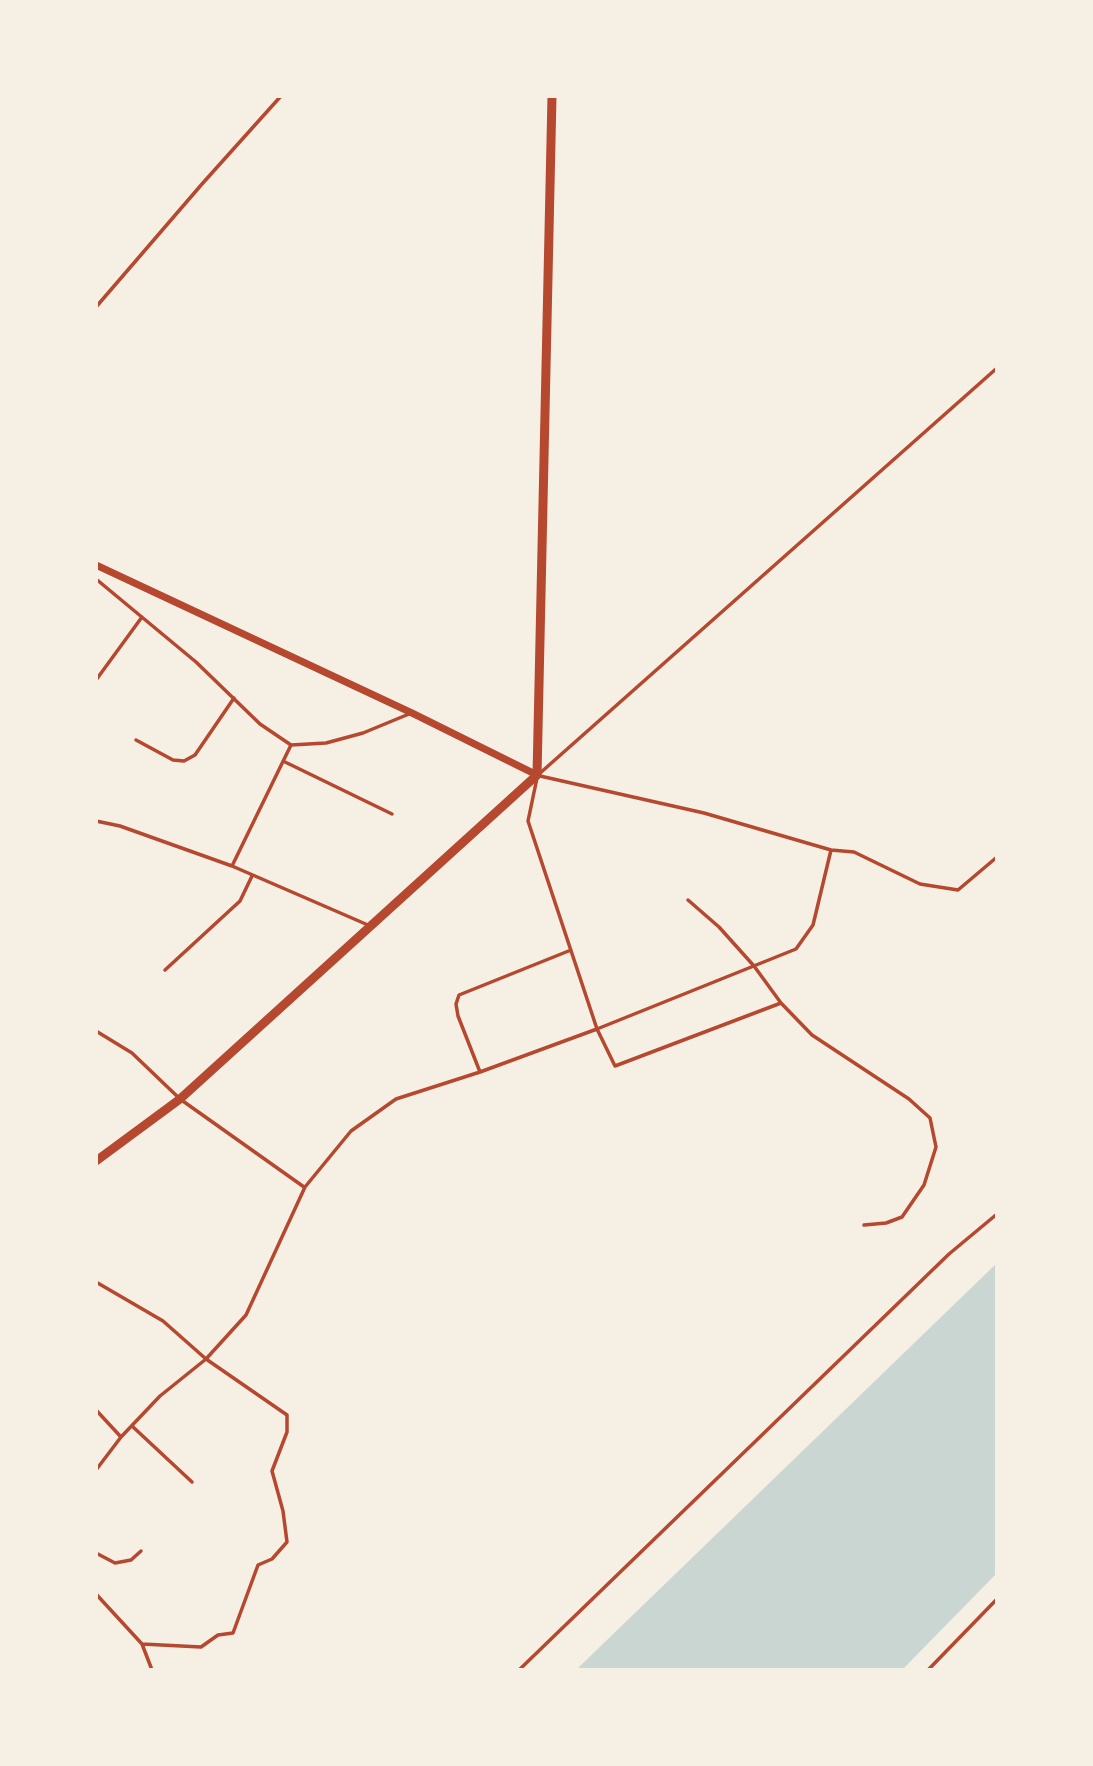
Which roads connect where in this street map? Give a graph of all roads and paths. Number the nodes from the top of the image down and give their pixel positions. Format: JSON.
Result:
{"nodes":[{"id":1,"x":281,"y":96,"type":"edge"},
{"id":2,"x":552,"y":96,"type":"edge"},
{"id":3,"x":96,"y":307,"type":"edge"},
{"id":4,"x":997,"y":368,"type":"edge"},
{"id":5,"x":96,"y":565,"type":"edge"},
{"id":6,"x":97,"y":580,"type":"edge"},
{"id":7,"x":142,"y":617,"type":"junction"},
{"id":8,"x":96,"y":680,"type":"edge"},
{"id":9,"x":234,"y":698,"type":"junction"},
{"id":10,"x":412,"y":713,"type":"junction"},
{"id":11,"x":136,"y":740,"type":"dead end"},
{"id":12,"x":291,"y":745,"type":"junction"},
{"id":13,"x":283,"y":761,"type":"junction"},
{"id":14,"x":537,"y":775,"type":"junction"},
{"id":15,"x":391,"y":814,"type":"dead end"},
{"id":16,"x":96,"y":821,"type":"edge"},
{"id":17,"x":831,"y":850,"type":"junction"},
{"id":18,"x":997,"y":857,"type":"edge"},
{"id":19,"x":232,"y":866,"type":"junction"},
{"id":20,"x":252,"y":876,"type":"junction"},
{"id":21,"x":688,"y":900,"type":"dead end"},
{"id":22,"x":370,"y":926,"type":"junction"},
{"id":23,"x":570,"y":950,"type":"junction"},
{"id":24,"x":754,"y":966,"type":"junction"},
{"id":25,"x":165,"y":970,"type":"dead end"},
{"id":26,"x":781,"y":1003,"type":"junction"},
{"id":27,"x":597,"y":1029,"type":"junction"},
{"id":28,"x":96,"y":1031,"type":"edge"},
{"id":29,"x":480,"y":1072,"type":"junction"},
{"id":30,"x":180,"y":1098,"type":"junction"},
{"id":31,"x":96,"y":1161,"type":"edge"},
{"id":32,"x":305,"y":1187,"type":"junction"},
{"id":33,"x":997,"y":1214,"type":"edge"},
{"id":34,"x":864,"y":1226,"type":"dead end"},
{"id":35,"x":96,"y":1282,"type":"edge"},
{"id":36,"x":206,"y":1359,"type":"junction"},
{"id":37,"x":96,"y":1410,"type":"edge"},
{"id":38,"x":132,"y":1426,"type":"junction"},
{"id":39,"x":121,"y":1437,"type":"junction"},
{"id":40,"x":96,"y":1470,"type":"edge"},
{"id":41,"x":192,"y":1482,"type":"dead end"},
{"id":42,"x":141,"y":1551,"type":"dead end"},
{"id":43,"x":96,"y":1553,"type":"edge"},
{"id":44,"x":96,"y":1594,"type":"edge"},
{"id":45,"x":997,"y":1599,"type":"edge"},
{"id":46,"x":142,"y":1644,"type":"junction"},
{"id":47,"x":152,"y":1670,"type":"edge"},
{"id":48,"x":519,"y":1670,"type":"edge"},
{"id":49,"x":928,"y":1670,"type":"edge"}],
"edges":[{"from":1,"to":3,"type":"lane"},
{"from":2,"to":14,"type":"street"},
{"from":4,"to":14,"type":"lane"},
{"from":5,"to":10,"type":"street"},
{"from":6,"to":7,"type":"lane"},
{"from":7,"to":8,"type":"lane"},
{"from":7,"to":9,"type":"lane"},
{"from":9,"to":11,"type":"lane"},
{"from":9,"to":12,"type":"lane"},
{"from":10,"to":12,"type":"lane"},
{"from":10,"to":14,"type":"street"},
{"from":12,"to":13,"type":"lane"},
{"from":13,"to":15,"type":"lane"},
{"from":13,"to":19,"type":"lane"},
{"from":14,"to":17,"type":"lane"},
{"from":14,"to":22,"type":"street"},
{"from":14,"to":23,"type":"lane"},
{"from":16,"to":19,"type":"lane"},
{"from":17,"to":18,"type":"lane"},
{"from":17,"to":24,"type":"lane"},
{"from":19,"to":20,"type":"lane"},
{"from":20,"to":22,"type":"lane"},
{"from":20,"to":25,"type":"lane"},
{"from":21,"to":24,"type":"lane"},
{"from":22,"to":30,"type":"street"},
{"from":23,"to":27,"type":"lane"},
{"from":23,"to":29,"type":"lane"},
{"from":24,"to":26,"type":"lane"},
{"from":24,"to":27,"type":"lane"},
{"from":26,"to":27,"type":"lane"},
{"from":26,"to":34,"type":"lane"},
{"from":27,"to":29,"type":"lane"},
{"from":28,"to":30,"type":"lane"},
{"from":29,"to":32,"type":"lane"},
{"from":30,"to":31,"type":"street"},
{"from":30,"to":32,"type":"lane"},
{"from":32,"to":36,"type":"lane"},
{"from":33,"to":48,"type":"lane"},
{"from":35,"to":36,"type":"lane"},
{"from":36,"to":38,"type":"lane"},
{"from":36,"to":46,"type":"lane"},
{"from":37,"to":39,"type":"lane"},
{"from":38,"to":39,"type":"lane"},
{"from":38,"to":41,"type":"lane"},
{"from":39,"to":40,"type":"lane"},
{"from":42,"to":43,"type":"lane"},
{"from":44,"to":46,"type":"lane"},
{"from":45,"to":49,"type":"lane"},
{"from":46,"to":47,"type":"lane"}]}
